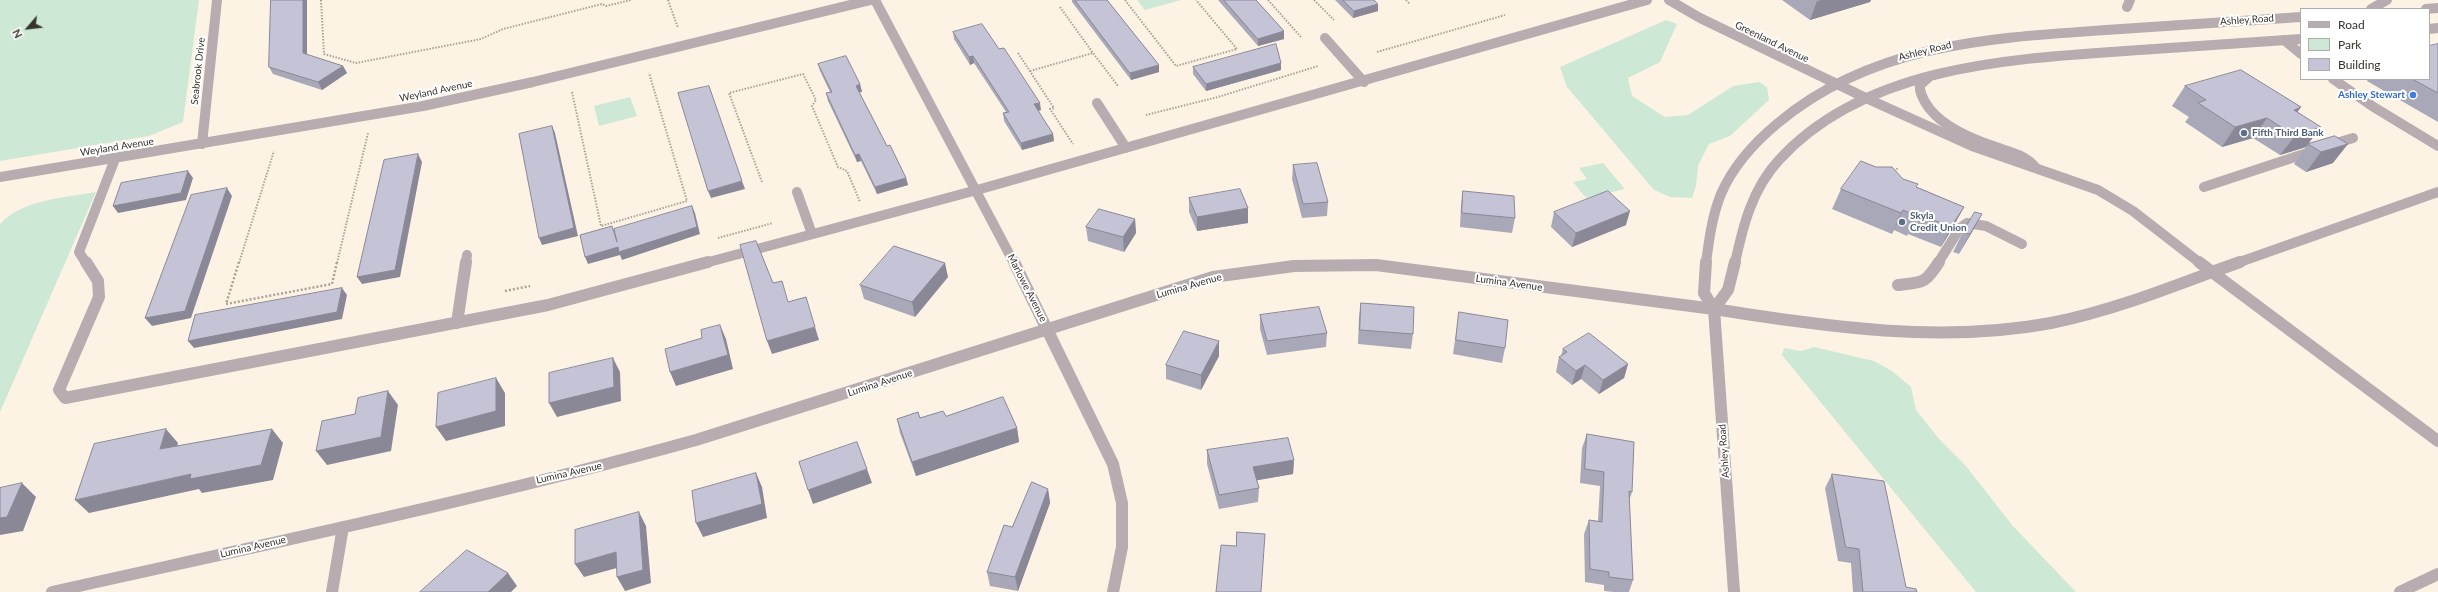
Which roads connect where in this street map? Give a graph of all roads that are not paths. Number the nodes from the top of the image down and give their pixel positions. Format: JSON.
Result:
{"nodes":[{"id":1,"x":217,"y":0,"type":"edge"},
{"id":2,"x":871,"y":0,"type":"edge"},
{"id":3,"x":875,"y":0,"type":"edge"},
{"id":4,"x":1646,"y":0,"type":"edge"},
{"id":5,"x":1669,"y":0,"type":"edge"},
{"id":6,"x":2387,"y":0,"type":"edge"},
{"id":7,"x":2372,"y":8,"type":"edge"},
{"id":8,"x":2300,"y":17,"type":"edge"},
{"id":9,"x":1325,"y":38,"type":"dead end"},
{"id":10,"x":2300,"y":38,"type":"edge"},
{"id":11,"x":2284,"y":40,"type":"junction"},
{"id":12,"x":2300,"y":53,"type":"edge"},
{"id":13,"x":1932,"y":75,"type":"junction"},
{"id":14,"x":2334,"y":80,"type":"edge"},
{"id":15,"x":1364,"y":82,"type":"junction"},
{"id":16,"x":1834,"y":84,"type":"junction"},
{"id":17,"x":1868,"y":99,"type":"junction"},
{"id":18,"x":1097,"y":103,"type":"dead end"},
{"id":19,"x":2353,"y":138,"type":"dead end"},
{"id":20,"x":202,"y":144,"type":"junction"},
{"id":21,"x":2438,"y":146,"type":"edge"},
{"id":22,"x":1126,"y":148,"type":"junction"},
{"id":23,"x":115,"y":159,"type":"junction"},
{"id":24,"x":2036,"y":168,"type":"junction"},
{"id":25,"x":0,"y":178,"type":"edge"},
{"id":26,"x":2204,"y":187,"type":"dead end"},
{"id":27,"x":976,"y":190,"type":"junction"},
{"id":28,"x":797,"y":192,"type":"dead end"},
{"id":29,"x":2438,"y":192,"type":"edge"},
{"id":30,"x":812,"y":234,"type":"junction"},
{"id":31,"x":2022,"y":244,"type":"dead end"},
{"id":32,"x":466,"y":255,"type":"dead end"},
{"id":33,"x":2212,"y":272,"type":"junction"},
{"id":34,"x":1898,"y":285,"type":"dead end"},
{"id":35,"x":1714,"y":309,"type":"junction"},
{"id":36,"x":457,"y":323,"type":"junction"},
{"id":37,"x":1048,"y":330,"type":"junction"},
{"id":38,"x":2438,"y":441,"type":"edge"},
{"id":39,"x":343,"y":527,"type":"junction"},
{"id":40,"x":2438,"y":574,"type":"edge"},
{"id":41,"x":52,"y":592,"type":"edge"},
{"id":42,"x":332,"y":592,"type":"edge"},
{"id":43,"x":1113,"y":592,"type":"edge"},
{"id":44,"x":1734,"y":592,"type":"edge"},
{"id":45,"x":2400,"y":592,"type":"edge"}],
"edges":[{"from":1,"to":20,"type":"street","name":"Seabrook Drive"},
{"from":2,"to":20,"type":"street","name":"Weyland Avenue"},
{"from":3,"to":27,"type":"street","name":"Marlowe Avenue"},
{"from":4,"to":15,"type":"street"},
{"from":5,"to":16,"type":"street","name":"Greenland Avenue"},
{"from":6,"to":7,"type":"street"},
{"from":8,"to":16,"type":"street","name":"Ashley Road"},
{"from":9,"to":15,"type":"street"},
{"from":10,"to":11,"type":"street"},
{"from":11,"to":12,"type":"street"},
{"from":11,"to":13,"type":"street"},
{"from":13,"to":17,"type":"street"},
{"from":13,"to":24,"type":"street"},
{"from":14,"to":21,"type":"street"},
{"from":15,"to":22,"type":"street"},
{"from":16,"to":17,"type":"street","name":"Greenland Avenue"},
{"from":16,"to":35,"type":"street","name":"Ashley Road"},
{"from":17,"to":24,"type":"street","name":"Greenland Avenue"},
{"from":17,"to":35,"type":"street"},
{"from":18,"to":22,"type":"street"},
{"from":19,"to":26,"type":"street"},
{"from":20,"to":23,"type":"street","name":"Weyland Avenue"},
{"from":22,"to":27,"type":"street"},
{"from":23,"to":25,"type":"street","name":"Weyland Avenue"},
{"from":23,"to":36,"type":"street"},
{"from":24,"to":33,"type":"street","name":"Greenland Avenue"},
{"from":27,"to":30,"type":"street"},
{"from":27,"to":37,"type":"street","name":"Marlowe Avenue"},
{"from":28,"to":30,"type":"street"},
{"from":29,"to":33,"type":"street","name":"Lumina Avenue"},
{"from":30,"to":36,"type":"street"},
{"from":31,"to":34,"type":"street"},
{"from":32,"to":36,"type":"street"},
{"from":33,"to":35,"type":"street","name":"Lumina Avenue"},
{"from":33,"to":38,"type":"street","name":"Greenland Avenue"},
{"from":35,"to":37,"type":"street","name":"Lumina Avenue"},
{"from":35,"to":44,"type":"street","name":"Ashley Road"},
{"from":37,"to":39,"type":"street","name":"Lumina Avenue"},
{"from":37,"to":43,"type":"street","name":"Marlowe Avenue"},
{"from":39,"to":41,"type":"street","name":"Lumina Avenue"},
{"from":39,"to":42,"type":"street"},
{"from":40,"to":45,"type":"street"}]}
